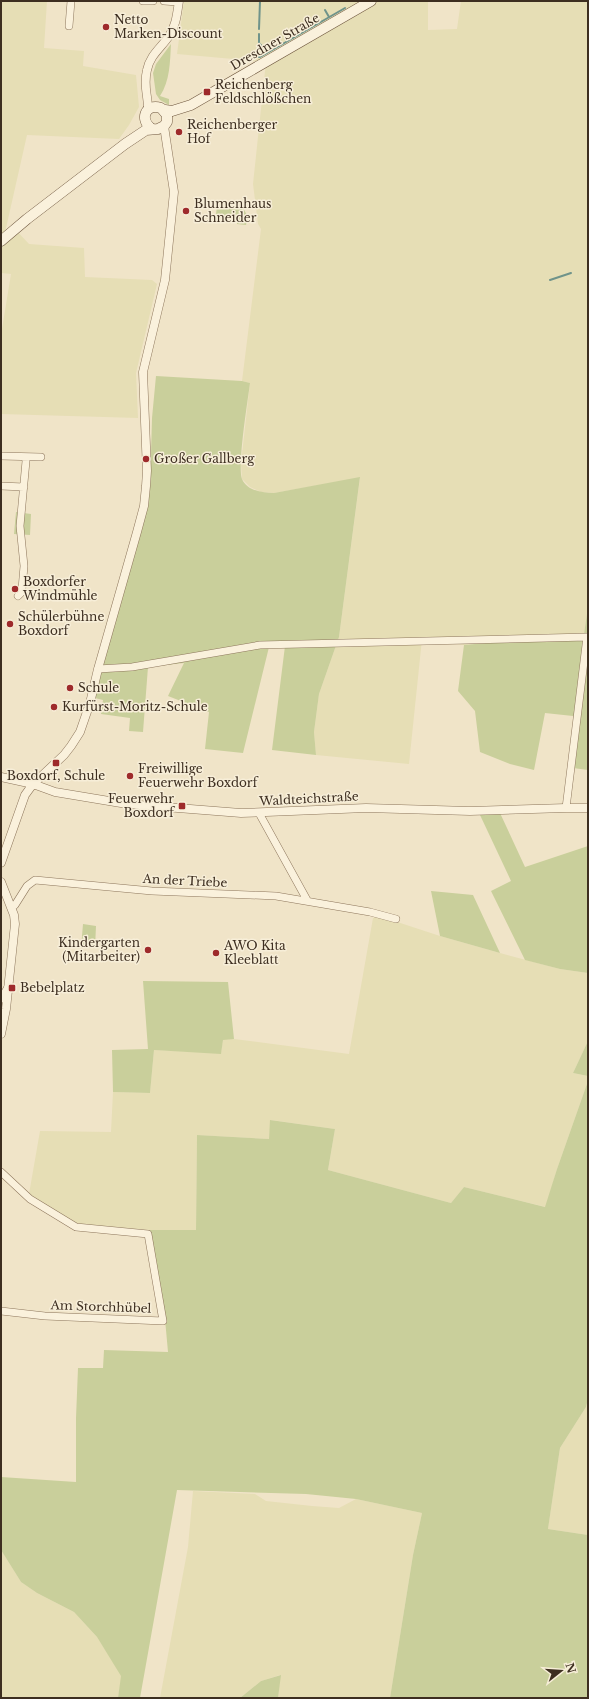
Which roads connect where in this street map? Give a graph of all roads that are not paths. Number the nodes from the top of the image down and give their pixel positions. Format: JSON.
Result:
{"nodes":[{"id":1,"x":71,"y":1,"type":"edge"},
{"id":2,"x":142,"y":1,"type":"edge"},
{"id":3,"x":153,"y":1,"type":"edge"},
{"id":4,"x":164,"y":1,"type":"edge"},
{"id":5,"x":179,"y":1,"type":"edge"},
{"id":6,"x":371,"y":1,"type":"edge"},
{"id":7,"x":69,"y":26,"type":"dead end"},
{"id":8,"x":191,"y":105,"type":"junction"},
{"id":9,"x":156,"y":109,"type":"junction"},
{"id":10,"x":144,"y":120,"type":"junction"},
{"id":11,"x":160,"y":126,"type":"junction"},
{"id":12,"x":125,"y":144,"type":"junction"},
{"id":13,"x":1,"y":241,"type":"edge"},
{"id":14,"x":1,"y":456,"type":"edge"},
{"id":15,"x":25,"y":457,"type":"junction"},
{"id":16,"x":41,"y":457,"type":"dead end"},
{"id":17,"x":1,"y":486,"type":"edge"},
{"id":18,"x":24,"y":487,"type":"junction"},
{"id":19,"x":18,"y":596,"type":"dead end"},
{"id":20,"x":98,"y":669,"type":"junction"},
{"id":21,"x":1,"y":778,"type":"edge"},
{"id":22,"x":33,"y":784,"type":"junction"},
{"id":23,"x":566,"y":808,"type":"junction"},
{"id":24,"x":588,"y":808,"type":"edge"},
{"id":25,"x":259,"y":813,"type":"junction"},
{"id":26,"x":1,"y":863,"type":"edge"},
{"id":27,"x":1,"y":882,"type":"edge"},
{"id":28,"x":305,"y":900,"type":"junction"},
{"id":29,"x":10,"y":907,"type":"junction"},
{"id":30,"x":396,"y":919,"type":"dead end"},
{"id":31,"x":9,"y":986,"type":"junction"},
{"id":32,"x":1,"y":999,"type":"edge"},
{"id":33,"x":1,"y":1033,"type":"edge"},
{"id":34,"x":1,"y":1172,"type":"edge"},
{"id":35,"x":1,"y":1311,"type":"edge"}],
"edges":[{"from":1,"to":7,"type":"street"},
{"from":2,"to":3,"type":"street"},
{"from":4,"to":5,"type":"street"},
{"from":5,"to":9,"type":"street"},
{"from":6,"to":8,"type":"main road","name":"Dresdner Straße"},
{"from":8,"to":9,"type":"main road","name":"Dresdner Straße"},
{"from":8,"to":11,"type":"main road","name":"Dresdner Straße"},
{"from":9,"to":10,"type":"main road","name":"Dresdner Straße"},
{"from":9,"to":11,"type":"main road"},
{"from":10,"to":11,"type":"main road"},
{"from":10,"to":12,"type":"main road","name":"Dresdner Straße"},
{"from":11,"to":12,"type":"main road","name":"Dresdner Straße"},
{"from":11,"to":20,"type":"street"},
{"from":12,"to":13,"type":"main road","name":"Dresdner Straße"},
{"from":14,"to":15,"type":"street"},
{"from":15,"to":16,"type":"street"},
{"from":15,"to":18,"type":"street"},
{"from":17,"to":18,"type":"street"},
{"from":18,"to":19,"type":"street"},
{"from":20,"to":22,"type":"street"},
{"from":20,"to":23,"type":"street"},
{"from":21,"to":22,"type":"street","name":"Waldteichstraße"},
{"from":22,"to":25,"type":"street","name":"Waldteichstraße"},
{"from":22,"to":26,"type":"street"},
{"from":23,"to":24,"type":"street","name":"Waldteichstraße"},
{"from":23,"to":25,"type":"street","name":"Waldteichstraße"},
{"from":25,"to":28,"type":"street"},
{"from":27,"to":29,"type":"street"},
{"from":28,"to":29,"type":"street","name":"An der Triebe"},
{"from":28,"to":30,"type":"street","name":"An der Triebe"},
{"from":29,"to":31,"type":"street"},
{"from":31,"to":32,"type":"street"},
{"from":31,"to":33,"type":"street"},
{"from":34,"to":35,"type":"street","name":"Am Storchhübel"}]}
